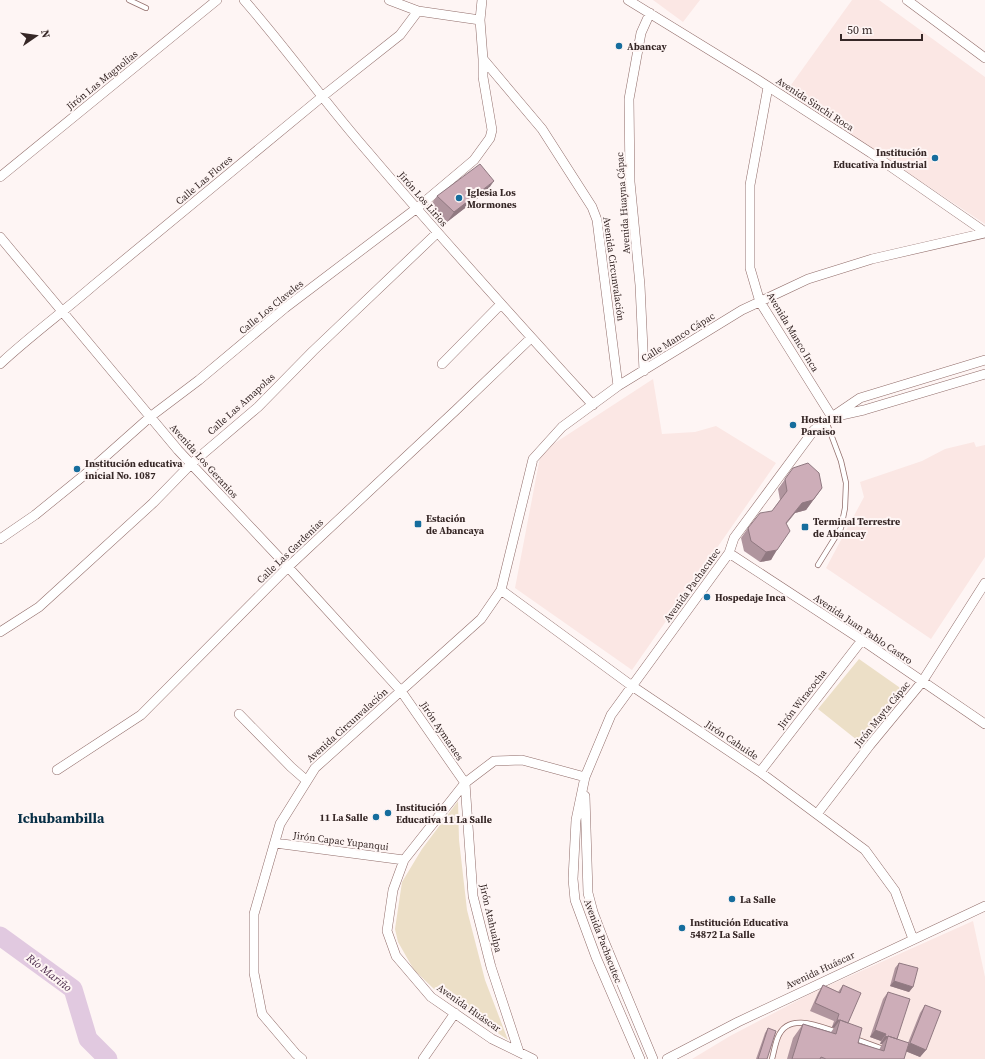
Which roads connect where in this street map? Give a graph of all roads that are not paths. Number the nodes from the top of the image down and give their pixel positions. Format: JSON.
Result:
{"nodes":[{"id":1,"x":129,"y":0,"type":"edge"},
{"id":2,"x":217,"y":0,"type":"edge"},
{"id":3,"x":244,"y":0,"type":"edge"},
{"id":4,"x":389,"y":0,"type":"edge"},
{"id":5,"x":482,"y":0,"type":"edge"},
{"id":6,"x":629,"y":0,"type":"edge"},
{"id":7,"x":907,"y":0,"type":"edge"},
{"id":8,"x":146,"y":8,"type":"dead end"},
{"id":9,"x":418,"y":11,"type":"junction"},
{"id":10,"x":650,"y":13,"type":"junction"},
{"id":11,"x":480,"y":20,"type":"junction"},
{"id":12,"x":985,"y":58,"type":"edge"},
{"id":13,"x":483,"y":60,"type":"junction"},
{"id":14,"x":768,"y":87,"type":"junction"},
{"id":15,"x":323,"y":96,"type":"junction"},
{"id":16,"x":0,"y":177,"type":"edge"},
{"id":17,"x":416,"y":208,"type":"junction"},
{"id":18,"x":437,"y":232,"type":"junction"},
{"id":19,"x":985,"y":232,"type":"edge"},
{"id":20,"x":0,"y":236,"type":"edge"},
{"id":21,"x":760,"y":302,"type":"junction"},
{"id":22,"x":501,"y":304,"type":"junction"},
{"id":23,"x":63,"y":312,"type":"junction"},
{"id":24,"x":531,"y":338,"type":"junction"},
{"id":25,"x":985,"y":360,"type":"edge"},
{"id":26,"x":0,"y":364,"type":"edge"},
{"id":27,"x":442,"y":364,"type":"dead end"},
{"id":28,"x":644,"y":371,"type":"junction"},
{"id":29,"x":985,"y":374,"type":"edge"},
{"id":30,"x":618,"y":386,"type":"junction"},
{"id":31,"x":593,"y":405,"type":"junction"},
{"id":32,"x":150,"y":417,"type":"junction"},
{"id":33,"x":829,"y":419,"type":"junction"},
{"id":34,"x":191,"y":464,"type":"junction"},
{"id":35,"x":0,"y":539,"type":"edge"},
{"id":36,"x":729,"y":553,"type":"junction"},
{"id":37,"x":818,"y":565,"type":"dead end"},
{"id":38,"x":288,"y":567,"type":"junction"},
{"id":39,"x":985,"y":583,"type":"edge"},
{"id":40,"x":501,"y":590,"type":"junction"},
{"id":41,"x":0,"y":632,"type":"edge"},
{"id":42,"x":862,"y":640,"type":"junction"},
{"id":43,"x":922,"y":682,"type":"junction"},
{"id":44,"x":632,"y":686,"type":"junction"},
{"id":45,"x":401,"y":691,"type":"junction"},
{"id":46,"x":239,"y":714,"type":"dead end"},
{"id":47,"x":985,"y":724,"type":"edge"},
{"id":48,"x":57,"y":770,"type":"dead end"},
{"id":49,"x":760,"y":772,"type":"junction"},
{"id":50,"x":585,"y":777,"type":"junction"},
{"id":51,"x":307,"y":781,"type":"junction"},
{"id":52,"x":465,"y":783,"type":"junction"},
{"id":53,"x":817,"y":814,"type":"junction"},
{"id":54,"x":275,"y":843,"type":"junction"},
{"id":55,"x":404,"y":860,"type":"junction"},
{"id":56,"x":985,"y":906,"type":"edge"},
{"id":57,"x":913,"y":939,"type":"junction"},
{"id":58,"x":455,"y":1013,"type":"junction"},
{"id":59,"x":839,"y":1033,"type":"edge"},
{"id":60,"x":847,"y":1036,"type":"edge"},
{"id":61,"x":892,"y":1051,"type":"edge"},
{"id":62,"x":519,"y":1052,"type":"junction"},
{"id":63,"x":302,"y":1059,"type":"edge"},
{"id":64,"x":423,"y":1059,"type":"edge"},
{"id":65,"x":533,"y":1059,"type":"edge"},
{"id":66,"x":640,"y":1059,"type":"edge"},
{"id":67,"x":653,"y":1059,"type":"edge"},
{"id":68,"x":667,"y":1059,"type":"edge"},
{"id":69,"x":772,"y":1059,"type":"edge"}],
"edges":[{"from":1,"to":8,"type":"lane"},
{"from":2,"to":16,"type":"street","name":"Jirón Las Magnolias"},
{"from":3,"to":15,"type":"street","name":"Jirón Los Lirios"},
{"from":4,"to":9,"type":"street"},
{"from":5,"to":11,"type":"street"},
{"from":6,"to":10,"type":"street","name":"Avenida Sinchi Roca"},
{"from":7,"to":12,"type":"street"},
{"from":9,"to":11,"type":"street"},
{"from":9,"to":15,"type":"street","name":"Calle Las Flores"},
{"from":10,"to":14,"type":"street","name":"Avenida Sinchi Roca"},
{"from":10,"to":28,"type":"street","name":"Avenida Huayna Cápac"},
{"from":11,"to":13,"type":"street"},
{"from":13,"to":17,"type":"street","name":"Calle Los Claveles"},
{"from":13,"to":30,"type":"street","name":"Avenida Circunvalación"},
{"from":14,"to":19,"type":"street","name":"Avenida Sinchi Roca"},
{"from":14,"to":21,"type":"street","name":"Avenida Manco Inca"},
{"from":15,"to":17,"type":"street","name":"Jirón Los Lirios"},
{"from":15,"to":23,"type":"street","name":"Calle Las Flores"},
{"from":17,"to":18,"type":"street","name":"Jirón Los Lirios"},
{"from":17,"to":32,"type":"street","name":"Calle Los Claveles"},
{"from":18,"to":22,"type":"street","name":"Jirón Los Lirios"},
{"from":18,"to":34,"type":"street","name":"Calle Las Amapolas"},
{"from":19,"to":21,"type":"street","name":"Calle Manco Cápac"},
{"from":20,"to":23,"type":"street","name":"Avenida Los Geranios"},
{"from":21,"to":28,"type":"street","name":"Calle Manco Cápac"},
{"from":21,"to":33,"type":"street","name":"Avenida Manco Inca"},
{"from":22,"to":24,"type":"street","name":"Jirón Los Lirios"},
{"from":22,"to":27,"type":"street"},
{"from":23,"to":26,"type":"street","name":"Calle Las Flores"},
{"from":23,"to":32,"type":"street","name":"Avenida Los Geranios"},
{"from":24,"to":31,"type":"street","name":"Jirón Los Lirios"},
{"from":24,"to":38,"type":"street","name":"Calle Las Gardenias"},
{"from":25,"to":33,"type":"street","name":"Avenida Pachacutec"},
{"from":28,"to":30,"type":"street","name":"Calle Manco Cápac"},
{"from":29,"to":33,"type":"street","name":"Avenida Pachacutec"},
{"from":30,"to":31,"type":"street","name":"Calle Manco Cápac"},
{"from":31,"to":40,"type":"street","name":"Calle Manco Cápac"},
{"from":32,"to":34,"type":"street","name":"Avenida Los Geranios"},
{"from":32,"to":35,"type":"street","name":"Calle Los Claveles"},
{"from":33,"to":36,"type":"street","name":"Avenida Pachacutec"},
{"from":33,"to":37,"type":"lane"},
{"from":34,"to":38,"type":"street","name":"Avenida Los Geranios"},
{"from":34,"to":41,"type":"street","name":"Calle Las Amapolas"},
{"from":36,"to":42,"type":"street","name":"Avenida Juan Pablo Castro"},
{"from":36,"to":44,"type":"street","name":"Avenida Pachacutec"},
{"from":38,"to":45,"type":"street","name":"Avenida Los Geranios"},
{"from":38,"to":48,"type":"street","name":"Calle Las Gardenias"},
{"from":39,"to":43,"type":"street","name":"Jirón Mayta Cápac"},
{"from":40,"to":44,"type":"street","name":"Jirón Cahuide"},
{"from":40,"to":45,"type":"street","name":"Avenida Circunvalación"},
{"from":42,"to":43,"type":"street","name":"Avenida Juan Pablo Castro"},
{"from":42,"to":49,"type":"street","name":"Jirón Wiracocha"},
{"from":43,"to":47,"type":"street","name":"Avenida Juan Pablo Castro"},
{"from":43,"to":53,"type":"street","name":"Jirón Mayta Cápac"},
{"from":44,"to":49,"type":"street","name":"Jirón Cahuide"},
{"from":44,"to":50,"type":"street","name":"Avenida Pachacutec"},
{"from":45,"to":51,"type":"street","name":"Avenida Circunvalación"},
{"from":45,"to":52,"type":"street","name":"Jirón Aymaraes"},
{"from":46,"to":51,"type":"street"},
{"from":49,"to":53,"type":"street","name":"Jirón Cahuide"},
{"from":50,"to":52,"type":"street","name":"Avenida Huáscar"},
{"from":50,"to":66,"type":"street","name":"Avenida Pachacutec"},
{"from":50,"to":67,"type":"street","name":"Avenida Pachacutec"},
{"from":51,"to":54,"type":"street","name":"Avenida Circunvalación"},
{"from":52,"to":55,"type":"street","name":"Avenida Huáscar"},
{"from":52,"to":62,"type":"street","name":"Jirón Atahualpa"},
{"from":53,"to":57,"type":"street","name":"Jirón Cahuide"},
{"from":54,"to":55,"type":"street","name":"Jirón Capac Yupanqui"},
{"from":54,"to":63,"type":"street","name":"Avenida Circunvalación"},
{"from":55,"to":58,"type":"street","name":"Avenida Huáscar"},
{"from":56,"to":57,"type":"street","name":"Avenida Huáscar"},
{"from":57,"to":68,"type":"street","name":"Avenida Huáscar"},
{"from":58,"to":62,"type":"street","name":"Avenida Huáscar"},
{"from":58,"to":64,"type":"street"},
{"from":59,"to":69,"type":"lane"},
{"from":60,"to":61,"type":"lane"},
{"from":62,"to":65,"type":"street","name":"Avenida Huáscar"}]}
